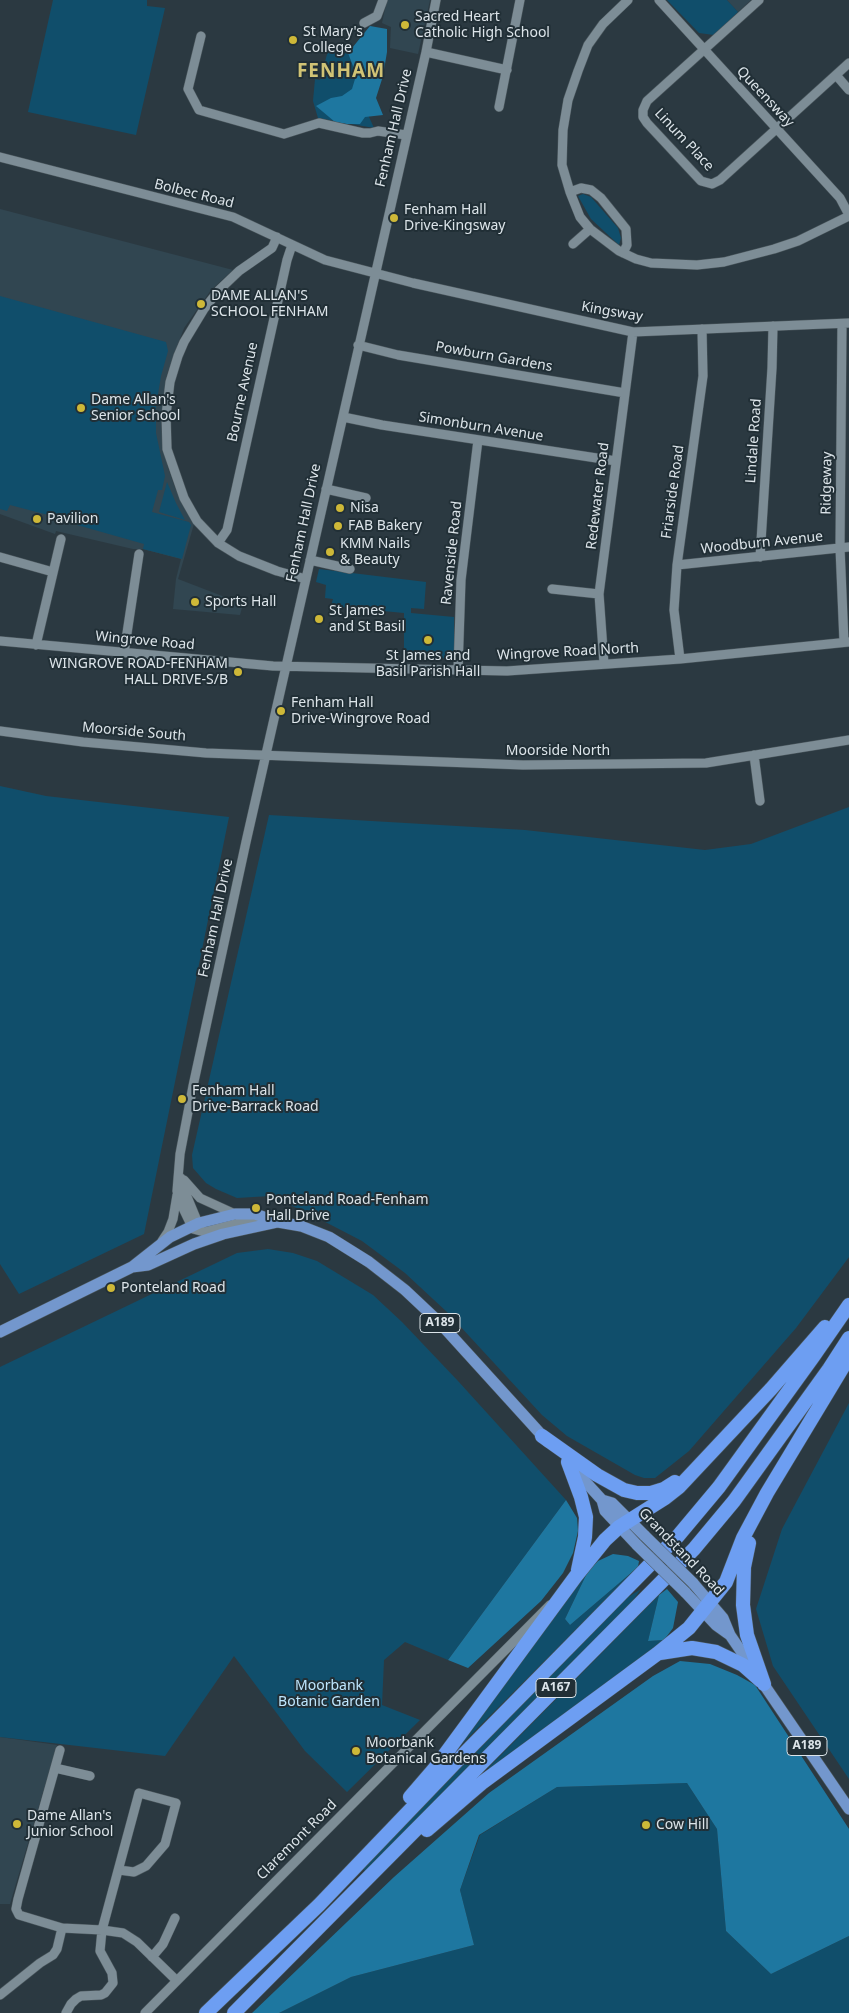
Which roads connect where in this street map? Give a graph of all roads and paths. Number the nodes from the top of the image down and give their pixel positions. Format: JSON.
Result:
{"nodes":[{"id":1,"x":383,"y":0,"type":"edge"},
{"id":2,"x":436,"y":0,"type":"edge"},
{"id":3,"x":520,"y":0,"type":"edge"},
{"id":4,"x":628,"y":0,"type":"edge"},
{"id":5,"x":658,"y":0,"type":"edge"},
{"id":6,"x":758,"y":0,"type":"edge"},
{"id":7,"x":364,"y":23,"type":"dead end"},
{"id":8,"x":201,"y":36,"type":"dead end"},
{"id":9,"x":704,"y":50,"type":"junction"},
{"id":10,"x":426,"y":52,"type":"junction"},
{"id":11,"x":849,"y":63,"type":"edge"},
{"id":12,"x":507,"y":70,"type":"junction"},
{"id":13,"x":836,"y":75,"type":"junction"},
{"id":14,"x":849,"y":90,"type":"edge"},
{"id":15,"x":499,"y":108,"type":"dead end"},
{"id":16,"x":777,"y":130,"type":"junction"},
{"id":17,"x":406,"y":135,"type":"junction"},
{"id":18,"x":0,"y":157,"type":"edge"},
{"id":19,"x":570,"y":192,"type":"junction"},
{"id":20,"x":849,"y":216,"type":"edge"},
{"id":21,"x":590,"y":229,"type":"junction"},
{"id":22,"x":277,"y":237,"type":"junction"},
{"id":23,"x":573,"y":244,"type":"dead end"},
{"id":24,"x":292,"y":245,"type":"junction"},
{"id":25,"x":623,"y":253,"type":"junction"},
{"id":26,"x":375,"y":273,"type":"junction"},
{"id":27,"x":846,"y":323,"type":"edge"},
{"id":28,"x":773,"y":326,"type":"junction"},
{"id":29,"x":702,"y":329,"type":"junction"},
{"id":30,"x":633,"y":332,"type":"junction"},
{"id":31,"x":358,"y":345,"type":"junction"},
{"id":32,"x":625,"y":393,"type":"junction"},
{"id":33,"x":342,"y":417,"type":"junction"},
{"id":34,"x":478,"y":440,"type":"junction"},
{"id":35,"x":616,"y":461,"type":"junction"},
{"id":36,"x":326,"y":489,"type":"junction"},
{"id":37,"x":366,"y":498,"type":"dead end"},
{"id":38,"x":61,"y":539,"type":"dead end"},
{"id":39,"x":218,"y":543,"type":"junction"},
{"id":40,"x":844,"y":548,"type":"edge"},
{"id":41,"x":139,"y":554,"type":"dead end"},
{"id":42,"x":0,"y":556,"type":"edge"},
{"id":43,"x":760,"y":557,"type":"junction"},
{"id":44,"x":310,"y":560,"type":"junction"},
{"id":45,"x":677,"y":565,"type":"junction"},
{"id":46,"x":350,"y":569,"type":"dead end"},
{"id":47,"x":53,"y":572,"type":"junction"},
{"id":48,"x":306,"y":579,"type":"junction"},
{"id":49,"x":552,"y":589,"type":"dead end"},
{"id":50,"x":599,"y":594,"type":"junction"},
{"id":51,"x":0,"y":641,"type":"edge"},
{"id":52,"x":846,"y":642,"type":"edge"},
{"id":53,"x":36,"y":645,"type":"junction"},
{"id":54,"x":124,"y":653,"type":"junction"},
{"id":55,"x":680,"y":659,"type":"junction"},
{"id":56,"x":604,"y":664,"type":"junction"},
{"id":57,"x":287,"y":666,"type":"junction"},
{"id":58,"x":458,"y":670,"type":"junction"},
{"id":59,"x":0,"y":731,"type":"edge"},
{"id":60,"x":849,"y":740,"type":"edge"},
{"id":61,"x":754,"y":755,"type":"junction"},
{"id":62,"x":266,"y":756,"type":"junction"},
{"id":63,"x":760,"y":801,"type":"dead end"},
{"id":64,"x":180,"y":1173,"type":"junction"},
{"id":65,"x":178,"y":1191,"type":"junction"},
{"id":66,"x":234,"y":1214,"type":"junction"},
{"id":67,"x":274,"y":1222,"type":"junction"},
{"id":68,"x":197,"y":1227,"type":"junction"},
{"id":69,"x":194,"y":1244,"type":"junction"},
{"id":70,"x":158,"y":1245,"type":"junction"},
{"id":71,"x":132,"y":1267,"type":"junction"},
{"id":72,"x":849,"y":1296,"type":"edge"},
{"id":73,"x":849,"y":1305,"type":"edge"},
{"id":74,"x":0,"y":1332,"type":"edge"},
{"id":75,"x":849,"y":1338,"type":"edge"},
{"id":76,"x":849,"y":1357,"type":"edge"},
{"id":77,"x":542,"y":1436,"type":"junction"},
{"id":78,"x":568,"y":1462,"type":"junction"},
{"id":79,"x":697,"y":1469,"type":"junction"},
{"id":80,"x":767,"y":1493,"type":"junction"},
{"id":81,"x":624,"y":1524,"type":"junction"},
{"id":82,"x":576,"y":1576,"type":"junction"},
{"id":83,"x":563,"y":1594,"type":"junction"},
{"id":84,"x":707,"y":1607,"type":"junction"},
{"id":85,"x":657,"y":1654,"type":"junction"},
{"id":86,"x":764,"y":1684,"type":"junction"},
{"id":87,"x":60,"y":1750,"type":"dead end"},
{"id":88,"x":55,"y":1768,"type":"junction"},
{"id":89,"x":90,"y":1776,"type":"dead end"},
{"id":90,"x":849,"y":1809,"type":"edge"},
{"id":91,"x":119,"y":1870,"type":"junction"},
{"id":92,"x":319,"y":1905,"type":"junction"},
{"id":93,"x":335,"y":1910,"type":"junction"},
{"id":94,"x":175,"y":1918,"type":"dead end"},
{"id":95,"x":62,"y":1928,"type":"junction"},
{"id":96,"x":102,"y":1930,"type":"junction"},
{"id":97,"x":152,"y":1957,"type":"junction"},
{"id":98,"x":176,"y":1980,"type":"junction"},
{"id":99,"x":0,"y":1995,"type":"edge"},
{"id":100,"x":66,"y":2013,"type":"edge"},
{"id":101,"x":144,"y":2013,"type":"edge"},
{"id":102,"x":206,"y":2013,"type":"edge"},
{"id":103,"x":234,"y":2013,"type":"edge"}],
"edges":[{"from":1,"to":7,"type":"street"},
{"from":2,"to":10,"type":"street","name":"Fenham Hall Drive"},
{"from":3,"to":12,"type":"street"},
{"from":4,"to":19,"type":"street"},
{"from":5,"to":9,"type":"street","name":"Queensway"},
{"from":6,"to":9,"type":"street"},
{"from":8,"to":17,"type":"street"},
{"from":9,"to":16,"type":"street","name":"Queensway"},
{"from":9,"to":16,"type":"street","name":"Linum Place"},
{"from":10,"to":12,"type":"street"},
{"from":10,"to":17,"type":"street","name":"Fenham Hall Drive"},
{"from":11,"to":13,"type":"street"},
{"from":12,"to":15,"type":"street"},
{"from":13,"to":14,"type":"street"},
{"from":13,"to":16,"type":"street"},
{"from":16,"to":20,"type":"street","name":"Queensway"},
{"from":17,"to":26,"type":"street","name":"Fenham Hall Drive"},
{"from":18,"to":22,"type":"street","name":"Bolbec Road"},
{"from":19,"to":21,"type":"street"},
{"from":19,"to":25,"type":"street"},
{"from":20,"to":25,"type":"street"},
{"from":21,"to":23,"type":"street"},
{"from":21,"to":25,"type":"street"},
{"from":22,"to":24,"type":"street","name":"Bolbec Road"},
{"from":22,"to":39,"type":"street"},
{"from":24,"to":26,"type":"street","name":"Bolbec Road"},
{"from":24,"to":39,"type":"street","name":"Bourne Avenue"},
{"from":26,"to":30,"type":"street","name":"Kingsway"},
{"from":26,"to":31,"type":"street","name":"Fenham Hall Drive"},
{"from":27,"to":28,"type":"street","name":"Kingsway"},
{"from":27,"to":40,"type":"street","name":"Ridgeway"},
{"from":28,"to":29,"type":"street","name":"Kingsway"},
{"from":28,"to":43,"type":"street","name":"Lindale Road"},
{"from":29,"to":30,"type":"street","name":"Kingsway"},
{"from":29,"to":45,"type":"street","name":"Friarside Road"},
{"from":30,"to":32,"type":"street","name":"Redewater Road"},
{"from":31,"to":32,"type":"street","name":"Powburn Gardens"},
{"from":31,"to":33,"type":"street","name":"Fenham Hall Drive"},
{"from":32,"to":35,"type":"street","name":"Redewater Road"},
{"from":33,"to":34,"type":"street","name":"Simonburn Avenue"},
{"from":33,"to":36,"type":"street","name":"Fenham Hall Drive"},
{"from":34,"to":35,"type":"street","name":"Simonburn Avenue"},
{"from":34,"to":58,"type":"street","name":"Ravenside Road"},
{"from":35,"to":50,"type":"street","name":"Redewater Road"},
{"from":36,"to":37,"type":"street"},
{"from":36,"to":44,"type":"street","name":"Fenham Hall Drive"},
{"from":38,"to":47,"type":"street"},
{"from":39,"to":48,"type":"street"},
{"from":40,"to":43,"type":"street","name":"Woodburn Avenue"},
{"from":40,"to":52,"type":"street","name":"Ridgeway"},
{"from":41,"to":54,"type":"street"},
{"from":42,"to":47,"type":"street"},
{"from":43,"to":45,"type":"street","name":"Woodburn Avenue"},
{"from":44,"to":46,"type":"street"},
{"from":44,"to":48,"type":"street","name":"Fenham Hall Drive"},
{"from":45,"to":55,"type":"street","name":"Friarside Road"},
{"from":47,"to":53,"type":"street"},
{"from":48,"to":57,"type":"street","name":"Fenham Hall Drive"},
{"from":49,"to":50,"type":"street"},
{"from":50,"to":56,"type":"street","name":"Redewater Road"},
{"from":51,"to":53,"type":"street","name":"Wingrove Road"},
{"from":52,"to":55,"type":"street","name":"Wingrove Road North"},
{"from":53,"to":54,"type":"street","name":"Wingrove Road"},
{"from":54,"to":57,"type":"street","name":"Wingrove Road"},
{"from":55,"to":56,"type":"street","name":"Wingrove Road North"},
{"from":56,"to":58,"type":"street","name":"Wingrove Road North"},
{"from":57,"to":58,"type":"street","name":"Wingrove Road North"},
{"from":57,"to":62,"type":"street","name":"Fenham Hall Drive"},
{"from":59,"to":62,"type":"street","name":"Moorside South"},
{"from":60,"to":61,"type":"street","name":"Moorside North"},
{"from":61,"to":62,"type":"street","name":"Moorside North"},
{"from":61,"to":63,"type":"street"},
{"from":62,"to":64,"type":"street","name":"Fenham Hall Drive"},
{"from":64,"to":65,"type":"street","name":"Fenham Hall Drive"},
{"from":64,"to":66,"type":"street"},
{"from":64,"to":68,"type":"street","name":"Fenham Hall Drive"},
{"from":65,"to":68,"type":"street","name":"Fenham Hall Drive"},
{"from":65,"to":70,"type":"street"},
{"from":66,"to":67,"type":"main road","number":"A189"},
{"from":66,"to":68,"type":"main road","number":"A189"},
{"from":67,"to":68,"type":"street"},
{"from":67,"to":69,"type":"main road","number":"A189"},
{"from":67,"to":77,"type":"main road","name":"Grandstand Road","number":"A189"},
{"from":68,"to":69,"type":"street"},
{"from":68,"to":70,"type":"main road","number":"A189"},
{"from":69,"to":71,"type":"main road","number":"A189"},
{"from":70,"to":71,"type":"main road","number":"A189"},
{"from":71,"to":74,"type":"main road","number":"A189"},
{"from":72,"to":79,"type":"highway"},
{"from":73,"to":92,"type":"highway","number":"A167"},
{"from":75,"to":93,"type":"highway","number":"A167"},
{"from":76,"to":80,"type":"highway"},
{"from":77,"to":78,"type":"main road","name":"Grandstand Road","number":"A189"},
{"from":77,"to":79,"type":"highway"},
{"from":78,"to":81,"type":"main road","name":"Grandstand Road","number":"A189"},
{"from":78,"to":82,"type":"highway"},
{"from":79,"to":81,"type":"highway"},
{"from":80,"to":84,"type":"highway"},
{"from":80,"to":86,"type":"highway"},
{"from":81,"to":82,"type":"highway"},
{"from":81,"to":84,"type":"main road","name":"Grandstand Road","number":"A189","bridge":true},
{"from":82,"to":83,"type":"highway"},
{"from":83,"to":92,"type":"highway"},
{"from":83,"to":98,"type":"street","name":"Claremont Road"},
{"from":84,"to":85,"type":"highway"},
{"from":84,"to":86,"type":"main road","name":"Grandstand Road","number":"A189"},
{"from":85,"to":86,"type":"highway"},
{"from":85,"to":93,"type":"highway"},
{"from":86,"to":90,"type":"main road","name":"Grandstand Road","number":"A189"},
{"from":87,"to":88,"type":"street"},
{"from":88,"to":89,"type":"street"},
{"from":88,"to":95,"type":"street"},
{"from":91,"to":91,"type":"street"},
{"from":91,"to":96,"type":"street"},
{"from":92,"to":102,"type":"highway","number":"A167"},
{"from":93,"to":103,"type":"highway","number":"A167"},
{"from":94,"to":97,"type":"street"},
{"from":95,"to":96,"type":"street"},
{"from":95,"to":99,"type":"street"},
{"from":96,"to":97,"type":"street"},
{"from":96,"to":100,"type":"street"},
{"from":97,"to":98,"type":"street"},
{"from":98,"to":101,"type":"street","name":"Claremont Road"}]}
